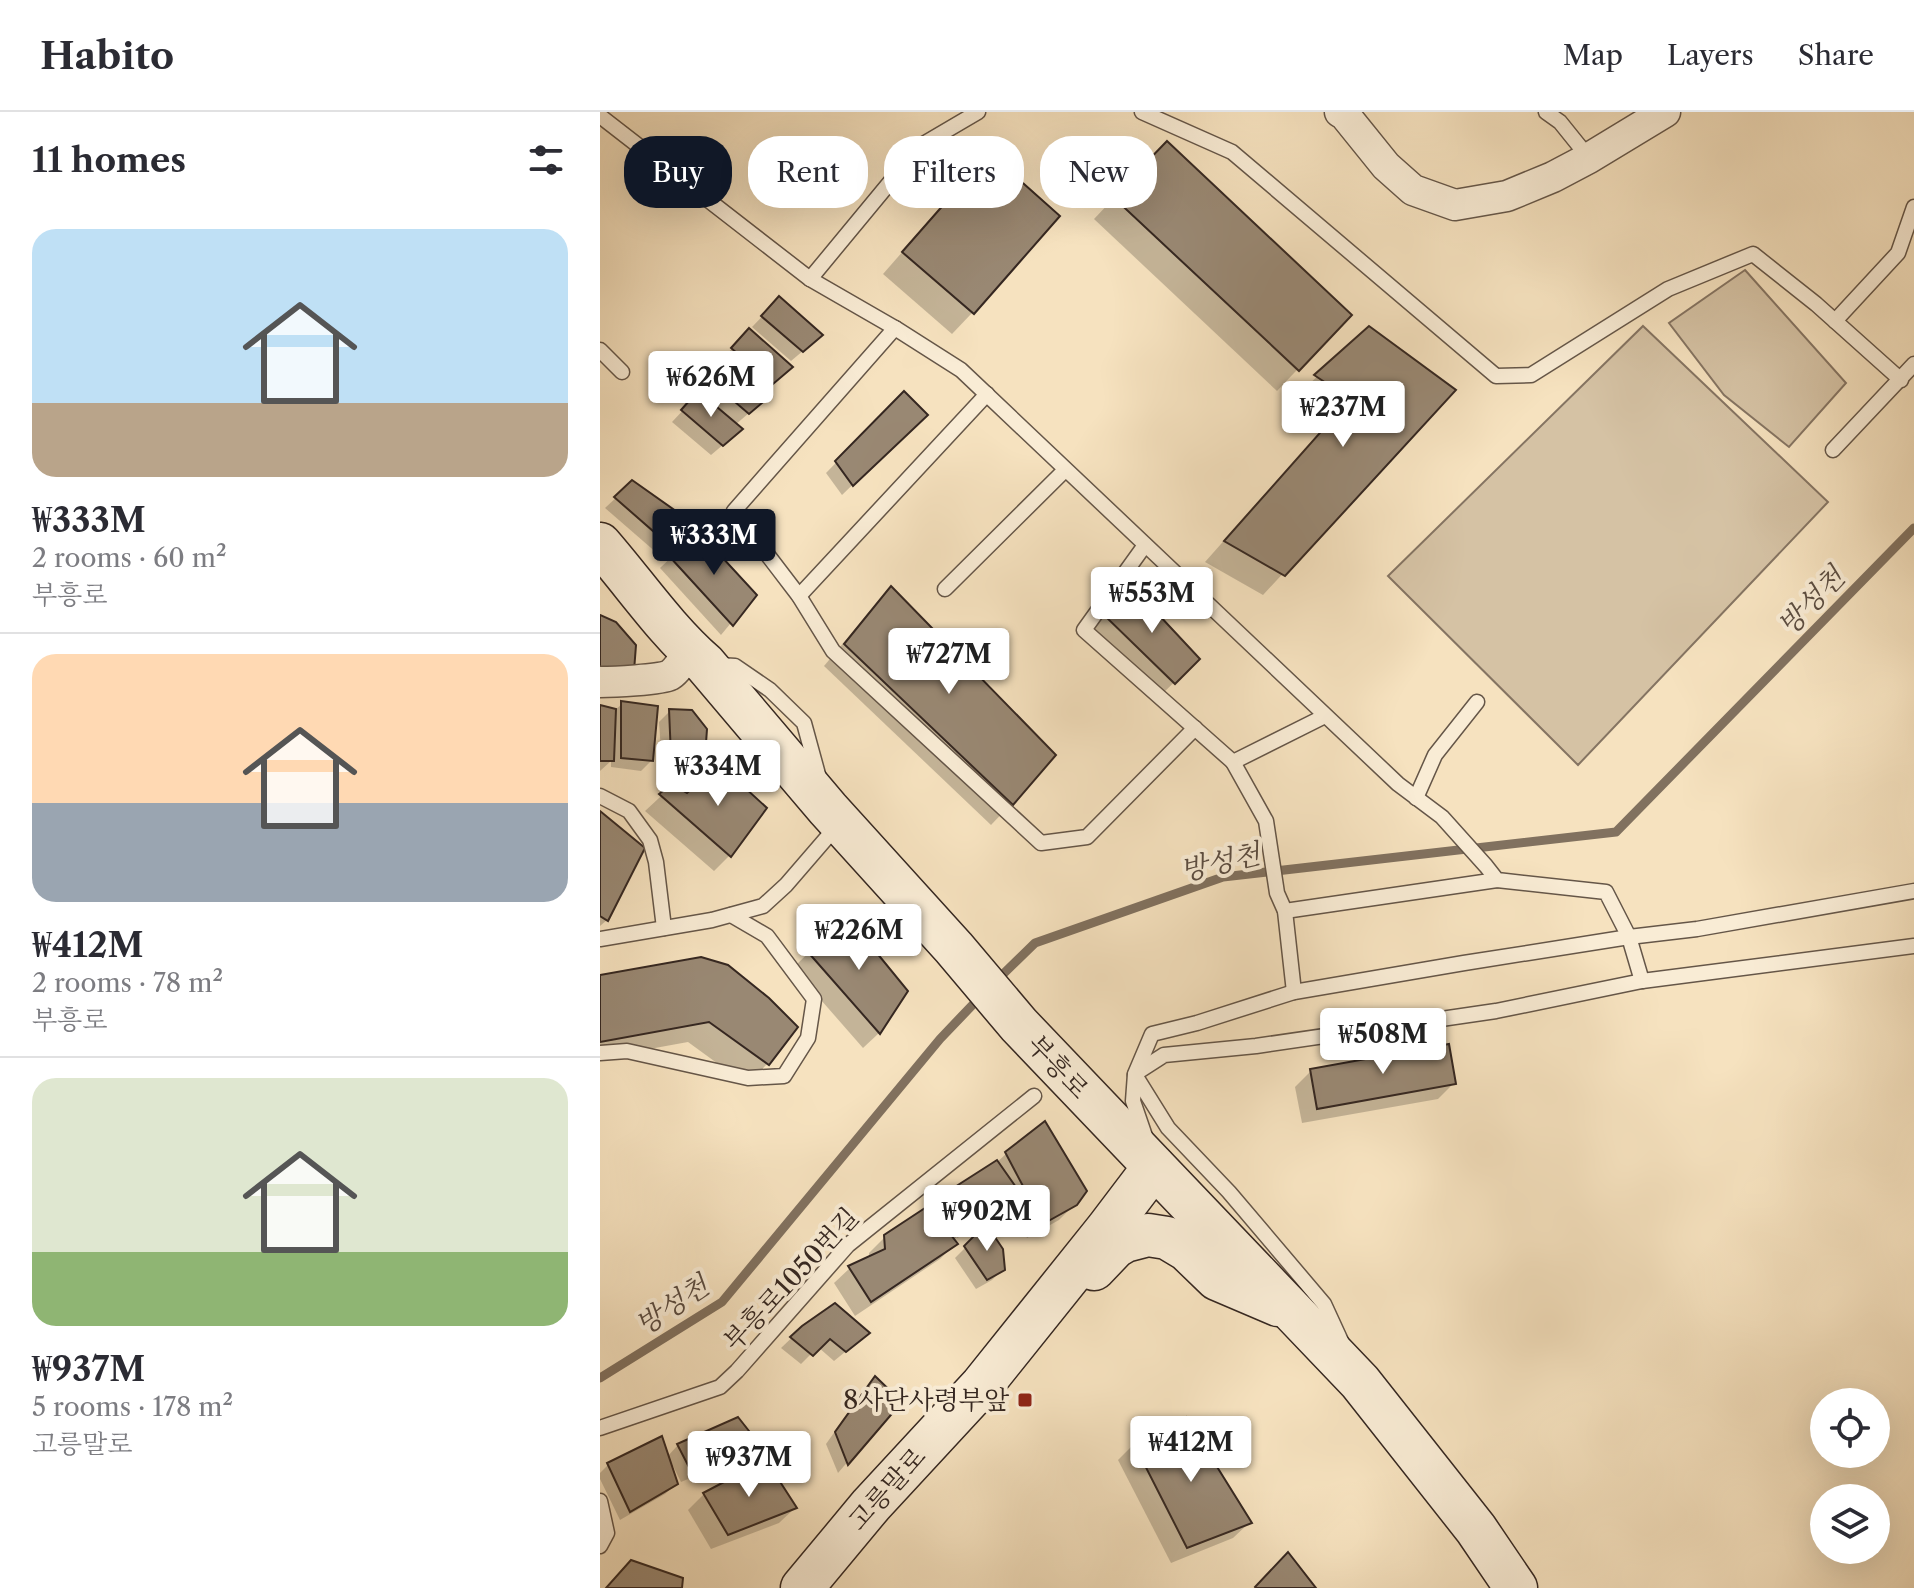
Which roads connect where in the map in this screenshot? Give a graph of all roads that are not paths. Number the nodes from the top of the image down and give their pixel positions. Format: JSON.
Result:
{"nodes":[{"id":1,"x":978,"y":112,"type":"edge"},
{"id":2,"x":1142,"y":112,"type":"edge"},
{"id":3,"x":1340,"y":112,"type":"edge"},
{"id":4,"x":1546,"y":112,"type":"edge"},
{"id":5,"x":1665,"y":112,"type":"edge"},
{"id":6,"x":600,"y":116,"type":"edge"},
{"id":7,"x":1589,"y":158,"type":"junction"},
{"id":8,"x":1914,"y":207,"type":"edge"},
{"id":9,"x":810,"y":279,"type":"junction"},
{"id":10,"x":1835,"y":321,"type":"junction"},
{"id":11,"x":895,"y":328,"type":"junction"},
{"id":12,"x":600,"y":350,"type":"edge"},
{"id":13,"x":1914,"y":364,"type":"edge"},
{"id":14,"x":622,"y":372,"type":"dead end"},
{"id":15,"x":1901,"y":380,"type":"junction"},
{"id":16,"x":987,"y":394,"type":"junction"},
{"id":17,"x":1833,"y":450,"type":"dead end"},
{"id":18,"x":1065,"y":470,"type":"junction"},
{"id":19,"x":600,"y":544,"type":"edge"},
{"id":20,"x":1145,"y":545,"type":"junction"},
{"id":21,"x":945,"y":589,"type":"dead end"},
{"id":22,"x":799,"y":596,"type":"junction"},
{"id":23,"x":697,"y":657,"type":"junction"},
{"id":24,"x":600,"y":682,"type":"edge"},
{"id":25,"x":1477,"y":702,"type":"dead end"},
{"id":26,"x":1325,"y":716,"type":"junction"},
{"id":27,"x":1195,"y":728,"type":"junction"},
{"id":28,"x":1233,"y":762,"type":"junction"},
{"id":29,"x":600,"y":796,"type":"edge"},
{"id":30,"x":1416,"y":798,"type":"junction"},
{"id":31,"x":835,"y":816,"type":"junction"},
{"id":32,"x":1497,"y":880,"type":"junction"},
{"id":33,"x":1914,"y":891,"type":"edge"},
{"id":34,"x":1285,"y":911,"type":"junction"},
{"id":35,"x":731,"y":915,"type":"junction"},
{"id":36,"x":664,"y":928,"type":"junction"},
{"id":37,"x":1629,"y":937,"type":"junction"},
{"id":38,"x":600,"y":939,"type":"edge"},
{"id":39,"x":1914,"y":946,"type":"edge"},
{"id":40,"x":1642,"y":981,"type":"junction"},
{"id":41,"x":1294,"y":992,"type":"junction"},
{"id":42,"x":600,"y":1053,"type":"edge"},
{"id":43,"x":1135,"y":1074,"type":"junction"},
{"id":44,"x":1034,"y":1096,"type":"dead end"},
{"id":45,"x":1154,"y":1167,"type":"junction"},
{"id":46,"x":1293,"y":1311,"type":"junction"},
{"id":47,"x":1360,"y":1382,"type":"junction"},
{"id":48,"x":982,"y":1385,"type":"junction"},
{"id":49,"x":600,"y":1428,"type":"edge"},
{"id":50,"x":600,"y":1501,"type":"edge"},
{"id":51,"x":600,"y":1546,"type":"edge"},
{"id":52,"x":802,"y":1588,"type":"edge"},
{"id":53,"x":1516,"y":1588,"type":"edge"}],
"edges":[{"from":1,"to":9,"type":"lane"},
{"from":2,"to":10,"type":"lane"},
{"from":3,"to":7,"type":"street"},
{"from":4,"to":7,"type":"lane"},
{"from":5,"to":7,"type":"street"},
{"from":6,"to":9,"type":"lane"},
{"from":8,"to":10,"type":"lane"},
{"from":9,"to":11,"type":"lane"},
{"from":10,"to":15,"type":"lane"},
{"from":11,"to":16,"type":"lane"},
{"from":11,"to":22,"type":"lane"},
{"from":12,"to":14,"type":"lane"},
{"from":13,"to":15,"type":"lane"},
{"from":15,"to":17,"type":"lane"},
{"from":16,"to":18,"type":"lane"},
{"from":16,"to":22,"type":"lane"},
{"from":18,"to":20,"type":"lane"},
{"from":18,"to":21,"type":"lane"},
{"from":19,"to":23,"type":"main road","name":"부흥로"},
{"from":20,"to":26,"type":"lane"},
{"from":20,"to":27,"type":"lane"},
{"from":22,"to":27,"type":"lane"},
{"from":23,"to":24,"type":"street"},
{"from":23,"to":31,"type":"main road","name":"부흥로"},
{"from":25,"to":30,"type":"lane"},
{"from":26,"to":28,"type":"lane"},
{"from":26,"to":30,"type":"lane"},
{"from":27,"to":28,"type":"lane"},
{"from":28,"to":34,"type":"lane"},
{"from":29,"to":36,"type":"lane"},
{"from":30,"to":32,"type":"lane"},
{"from":31,"to":35,"type":"lane"},
{"from":31,"to":45,"type":"main road","name":"부흥로"},
{"from":32,"to":34,"type":"lane"},
{"from":32,"to":37,"type":"lane"},
{"from":33,"to":37,"type":"lane"},
{"from":34,"to":41,"type":"lane"},
{"from":35,"to":36,"type":"lane"},
{"from":35,"to":42,"type":"lane"},
{"from":36,"to":38,"type":"lane"},
{"from":37,"to":40,"type":"lane"},
{"from":37,"to":41,"type":"lane"},
{"from":39,"to":40,"type":"lane"},
{"from":40,"to":43,"type":"lane"},
{"from":41,"to":43,"type":"lane"},
{"from":43,"to":45,"type":"lane"},
{"from":43,"to":47,"type":"lane"},
{"from":44,"to":49,"type":"lane","name":"부흥로1050번길"},
{"from":45,"to":46,"type":"main road","name":"부흥로"},
{"from":45,"to":48,"type":"main road","name":"고릉말로"},
{"from":46,"to":47,"type":"main road","name":"부흥로"},
{"from":46,"to":48,"type":"main road"},
{"from":47,"to":53,"type":"main road","name":"부흥로"},
{"from":48,"to":52,"type":"main road","name":"고릉말로"},
{"from":50,"to":51,"type":"lane"}]}
